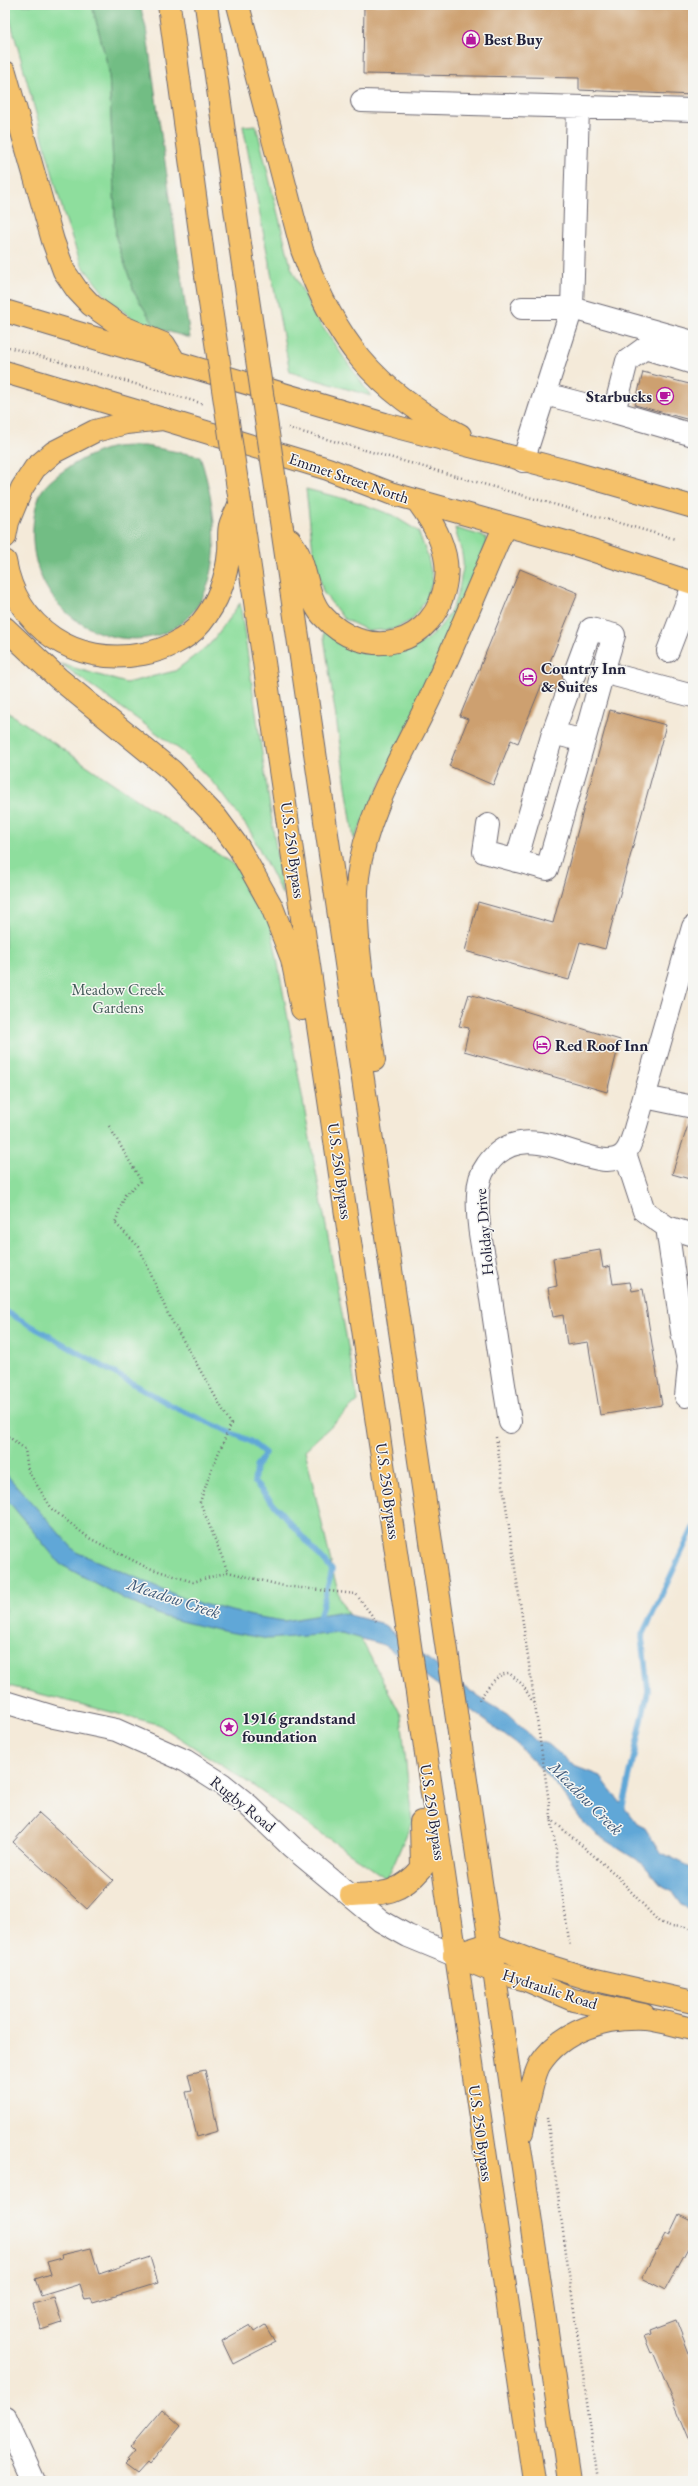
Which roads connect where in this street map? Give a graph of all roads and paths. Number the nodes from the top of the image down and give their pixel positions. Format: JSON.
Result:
{"nodes":[{"id":1,"x":154,"y":5,"type":"edge"},
{"id":2,"x":169,"y":5,"type":"edge"},
{"id":3,"x":206,"y":5,"type":"edge"},
{"id":4,"x":238,"y":5,"type":"edge"},
{"id":5,"x":173,"y":41,"type":"junction"},
{"id":6,"x":5,"y":72,"type":"edge"},
{"id":7,"x":362,"y":101,"type":"dead end"},
{"id":8,"x":578,"y":108,"type":"junction"},
{"id":9,"x":693,"y":110,"type":"edge"},
{"id":10,"x":522,"y":308,"type":"dead end"},
{"id":11,"x":572,"y":308,"type":"junction"},
{"id":12,"x":5,"y":311,"type":"edge"},
{"id":13,"x":693,"y":342,"type":"edge"},
{"id":14,"x":5,"y":346,"type":"edge"},
{"id":15,"x":175,"y":362,"type":"junction"},
{"id":16,"x":693,"y":363,"type":"edge"},
{"id":17,"x":5,"y":372,"type":"edge"},
{"id":18,"x":693,"y":375,"type":"edge"},
{"id":19,"x":545,"y":394,"type":"junction"},
{"id":20,"x":210,"y":405,"type":"dead end"},
{"id":21,"x":617,"y":413,"type":"junction"},
{"id":22,"x":163,"y":419,"type":"junction"},
{"id":23,"x":286,"y":427,"type":"dead end"},
{"id":24,"x":693,"y":435,"type":"edge"},
{"id":25,"x":496,"y":454,"type":"junction"},
{"id":26,"x":523,"y":461,"type":"junction"},
{"id":27,"x":240,"y":502,"type":"junction"},
{"id":28,"x":418,"y":502,"type":"junction"},
{"id":29,"x":693,"y":507,"type":"edge"},
{"id":30,"x":505,"y":526,"type":"junction"},
{"id":31,"x":282,"y":528,"type":"junction"},
{"id":32,"x":5,"y":537,"type":"edge"},
{"id":33,"x":675,"y":539,"type":"dead end"},
{"id":34,"x":5,"y":561,"type":"edge"},
{"id":35,"x":693,"y":584,"type":"edge"},
{"id":36,"x":5,"y":628,"type":"edge"},
{"id":37,"x":668,"y":651,"type":"dead end"},
{"id":38,"x":603,"y":672,"type":"junction"},
{"id":39,"x":693,"y":696,"type":"edge"},
{"id":40,"x":553,"y":732,"type":"junction"},
{"id":41,"x":584,"y":741,"type":"junction"},
{"id":42,"x":488,"y":825,"type":"dead end"},
{"id":43,"x":516,"y":861,"type":"junction"},
{"id":44,"x":693,"y":927,"type":"edge"},
{"id":45,"x":323,"y":1058,"type":"junction"},
{"id":46,"x":645,"y":1097,"type":"junction"},
{"id":47,"x":693,"y":1107,"type":"edge"},
{"id":48,"x":110,"y":1126,"type":"dead end"},
{"id":49,"x":625,"y":1153,"type":"junction"},
{"id":50,"x":376,"y":1179,"type":"junction"},
{"id":51,"x":667,"y":1227,"type":"junction"},
{"id":52,"x":693,"y":1235,"type":"edge"},
{"id":53,"x":687,"y":1330,"type":"edge"},
{"id":54,"x":686,"y":1396,"type":"dead end"},
{"id":55,"x":502,"y":1427,"type":"joint"},
{"id":56,"x":5,"y":1434,"type":"edge"},
{"id":57,"x":228,"y":1572,"type":"junction"},
{"id":58,"x":376,"y":1622,"type":"dead end"},
{"id":59,"x":479,"y":1700,"type":"dead end"},
{"id":60,"x":5,"y":1702,"type":"edge"},
{"id":61,"x":535,"y":1706,"type":"junction"},
{"id":62,"x":427,"y":1776,"type":"junction"},
{"id":63,"x":551,"y":1819,"type":"junction"},
{"id":64,"x":351,"y":1895,"type":"junction"},
{"id":65,"x":693,"y":1931,"type":"edge"},
{"id":66,"x":489,"y":1944,"type":"junction"},
{"id":67,"x":570,"y":1947,"type":"dead end"},
{"id":68,"x":454,"y":1955,"type":"junction"},
{"id":69,"x":494,"y":1971,"type":"junction"},
{"id":70,"x":693,"y":2002,"type":"edge"},
{"id":71,"x":693,"y":2029,"type":"edge"},
{"id":72,"x":546,"y":2109,"type":"dead end"},
{"id":73,"x":519,"y":2143,"type":"junction"},
{"id":74,"x":523,"y":2414,"type":"junction"},
{"id":75,"x":5,"y":2417,"type":"edge"},
{"id":76,"x":34,"y":2481,"type":"edge"},
{"id":77,"x":527,"y":2481,"type":"edge"},
{"id":78,"x":534,"y":2481,"type":"edge"},
{"id":79,"x":569,"y":2481,"type":"edge"},
{"id":80,"x":598,"y":2481,"type":"edge"}],
"edges":[{"from":1,"to":5,"type":"main road"},
{"from":2,"to":5,"type":"main road","name":"U.S. 250 Bypass"},
{"from":3,"to":31,"type":"main road","bridge":true},
{"from":4,"to":25,"type":"main road"},
{"from":5,"to":27,"type":"main road","name":"U.S. 250 Bypass","bridge":true},
{"from":6,"to":15,"type":"main road"},
{"from":7,"to":8,"type":"street"},
{"from":8,"to":9,"type":"street"},
{"from":8,"to":11,"type":"street"},
{"from":10,"to":11,"type":"street"},
{"from":11,"to":13,"type":"street"},
{"from":11,"to":19,"type":"street"},
{"from":12,"to":15,"type":"main road"},
{"from":14,"to":20,"type":"path"},
{"from":15,"to":25,"type":"main road"},
{"from":16,"to":21,"type":"street"},
{"from":17,"to":22,"type":"main road","name":"Emmet Street North"},
{"from":18,"to":21,"type":"street"},
{"from":19,"to":21,"type":"street"},
{"from":19,"to":26,"type":"street"},
{"from":21,"to":24,"type":"street"},
{"from":22,"to":28,"type":"main road","name":"Emmet Street North"},
{"from":22,"to":32,"type":"main road"},
{"from":23,"to":33,"type":"path"},
{"from":25,"to":26,"type":"main road"},
{"from":26,"to":29,"type":"main road"},
{"from":27,"to":34,"type":"main road"},
{"from":27,"to":45,"type":"main road","name":"U.S. 250 Bypass"},
{"from":28,"to":30,"type":"main road","name":"Emmet Street North"},
{"from":28,"to":31,"type":"main road"},
{"from":30,"to":35,"type":"main road","name":"Emmet Street North"},
{"from":30,"to":50,"type":"main road"},
{"from":31,"to":50,"type":"main road"},
{"from":35,"to":37,"type":"street"},
{"from":36,"to":45,"type":"main road"},
{"from":38,"to":39,"type":"street"},
{"from":38,"to":40,"type":"street"},
{"from":38,"to":41,"type":"street"},
{"from":40,"to":41,"type":"street"},
{"from":40,"to":43,"type":"street"},
{"from":41,"to":43,"type":"street"},
{"from":42,"to":43,"type":"street"},
{"from":44,"to":46,"type":"street"},
{"from":45,"to":62,"type":"main road","name":"U.S. 250 Bypass"},
{"from":46,"to":47,"type":"street"},
{"from":46,"to":49,"type":"street"},
{"from":48,"to":57,"type":"path"},
{"from":49,"to":51,"type":"street"},
{"from":49,"to":55,"type":"street","name":"Holiday Drive"},
{"from":50,"to":66,"type":"main road"},
{"from":51,"to":52,"type":"street"},
{"from":51,"to":53,"type":"street"},
{"from":53,"to":54,"type":"street"},
{"from":55,"to":61,"type":"path"},
{"from":56,"to":57,"type":"path"},
{"from":57,"to":58,"type":"path"},
{"from":59,"to":61,"type":"path"},
{"from":60,"to":64,"type":"street","name":"Rugby Road"},
{"from":61,"to":63,"type":"path"},
{"from":62,"to":64,"type":"main road"},
{"from":62,"to":68,"type":"main road","name":"U.S. 250 Bypass"},
{"from":63,"to":65,"type":"path"},
{"from":63,"to":67,"type":"path"},
{"from":64,"to":68,"type":"street","name":"Rugby Road"},
{"from":66,"to":68,"type":"main road"},
{"from":66,"to":69,"type":"main road"},
{"from":66,"to":70,"type":"main road","name":"Hydraulic Road"},
{"from":68,"to":69,"type":"main road","name":"Hydraulic Road"},
{"from":68,"to":74,"type":"main road","name":"U.S. 250 Bypass"},
{"from":69,"to":71,"type":"main road","name":"Hydraulic Road"},
{"from":69,"to":73,"type":"main road"},
{"from":71,"to":73,"type":"main road"},
{"from":72,"to":80,"type":"path"},
{"from":73,"to":79,"type":"main road"},
{"from":74,"to":77,"type":"main road"},
{"from":74,"to":78,"type":"main road","name":"U.S. 250 Bypass"},
{"from":75,"to":76,"type":"street"}]}
